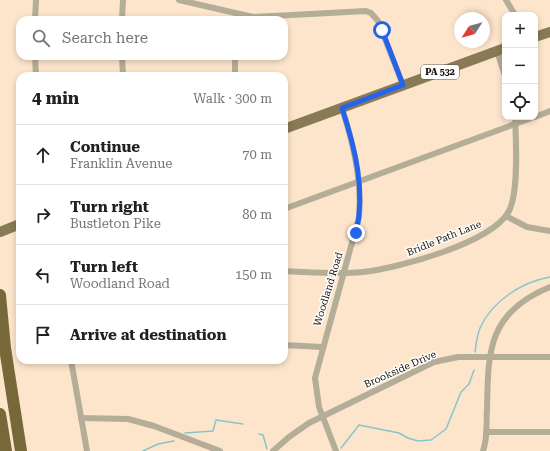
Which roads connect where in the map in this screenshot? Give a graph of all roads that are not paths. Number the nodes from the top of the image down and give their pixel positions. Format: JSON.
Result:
{"nodes":[{"id":1,"x":36,"y":0,"type":"edge"},
{"id":2,"x":123,"y":0,"type":"edge"},
{"id":3,"x":179,"y":0,"type":"edge"},
{"id":4,"x":506,"y":0,"type":"edge"},
{"id":5,"x":513,"y":12,"type":"edge"},
{"id":6,"x":36,"y":16,"type":"edge"},
{"id":7,"x":122,"y":16,"type":"edge"},
{"id":8,"x":238,"y":16,"type":"edge"},
{"id":9,"x":284,"y":16,"type":"edge"},
{"id":10,"x":550,"y":32,"type":"edge"},
{"id":11,"x":538,"y":36,"type":"edge"},
{"id":12,"x":501,"y":50,"type":"edge"},
{"id":13,"x":35,"y":60,"type":"edge"},
{"id":14,"x":122,"y":60,"type":"edge"},
{"id":15,"x":236,"y":60,"type":"edge"},
{"id":16,"x":36,"y":72,"type":"edge"},
{"id":17,"x":123,"y":72,"type":"edge"},
{"id":18,"x":235,"y":72,"type":"edge"},
{"id":19,"x":403,"y":85,"type":"junction"},
{"id":20,"x":342,"y":108,"type":"junction"},
{"id":21,"x":550,"y":111,"type":"edge"},
{"id":22,"x":538,"y":116,"type":"edge"},
{"id":23,"x":515,"y":120,"type":"edge"},
{"id":24,"x":288,"y":128,"type":"edge"},
{"id":25,"x":359,"y":180,"type":"junction"},
{"id":26,"x":288,"y":207,"type":"edge"},
{"id":27,"x":506,"y":216,"type":"junction"},
{"id":28,"x":16,"y":226,"type":"edge"},
{"id":29,"x":2,"y":231,"type":"edge"},
{"id":30,"x":550,"y":231,"type":"edge"},
{"id":31,"x":288,"y":271,"type":"edge"},
{"id":32,"x":344,"y":272,"type":"junction"},
{"id":33,"x":550,"y":287,"type":"edge"},
{"id":34,"x":0,"y":295,"type":"edge"},
{"id":35,"x":288,"y":345,"type":"edge"},
{"id":36,"x":322,"y":347,"type":"junction"},
{"id":37,"x":488,"y":357,"type":"junction"},
{"id":38,"x":550,"y":357,"type":"edge"},
{"id":39,"x":72,"y":364,"type":"edge"},
{"id":40,"x":0,"y":414,"type":"edge"},
{"id":41,"x":322,"y":417,"type":"junction"},
{"id":42,"x":81,"y":418,"type":"junction"},
{"id":43,"x":486,"y":432,"type":"junction"},
{"id":44,"x":550,"y":432,"type":"edge"},
{"id":45,"x":6,"y":451,"type":"edge"},
{"id":46,"x":21,"y":451,"type":"edge"},
{"id":47,"x":87,"y":451,"type":"edge"},
{"id":48,"x":220,"y":451,"type":"edge"},
{"id":49,"x":273,"y":451,"type":"edge"},
{"id":50,"x":336,"y":451,"type":"edge"},
{"id":51,"x":483,"y":451,"type":"edge"}],
"edges":[{"from":1,"to":6,"type":"street"},
{"from":2,"to":7,"type":"street"},
{"from":3,"to":8,"type":"street"},
{"from":4,"to":5,"type":"street"},
{"from":9,"to":19,"type":"street"},
{"from":10,"to":11,"type":"main road"},
{"from":12,"to":19,"type":"main road","number":"PA 532"},
{"from":13,"to":16,"type":"street"},
{"from":14,"to":17,"type":"street"},
{"from":15,"to":18,"type":"street"},
{"from":19,"to":20,"type":"main road","number":"PA 532"},
{"from":20,"to":24,"type":"main road","number":"PA 532"},
{"from":20,"to":25,"type":"street","name":"Woodland Road"},
{"from":21,"to":22,"type":"street"},
{"from":23,"to":25,"type":"street"},
{"from":23,"to":27,"type":"street","name":"Bridle Path Lane"},
{"from":25,"to":26,"type":"street"},
{"from":25,"to":32,"type":"street","name":"Woodland Road"},
{"from":27,"to":30,"type":"street"},
{"from":27,"to":32,"type":"street","name":"Bridle Path Lane"},
{"from":28,"to":29,"type":"main road"},
{"from":31,"to":32,"type":"street","name":"Bridle Path Lane"},
{"from":32,"to":36,"type":"street","name":"Woodland Road"},
{"from":33,"to":37,"type":"street"},
{"from":34,"to":46,"type":"highway"},
{"from":35,"to":36,"type":"street"},
{"from":36,"to":41,"type":"street","name":"Woodland Road"},
{"from":37,"to":38,"type":"street","name":"Brookside Drive"},
{"from":37,"to":41,"type":"street","name":"Brookside Drive"},
{"from":37,"to":43,"type":"street"},
{"from":39,"to":42,"type":"street"},
{"from":40,"to":45,"type":"highway"},
{"from":41,"to":49,"type":"street","name":"Brookside Drive"},
{"from":41,"to":50,"type":"street","name":"Woodland Road"},
{"from":42,"to":47,"type":"street"},
{"from":42,"to":48,"type":"street"},
{"from":43,"to":44,"type":"street"},
{"from":43,"to":51,"type":"street"}]}
